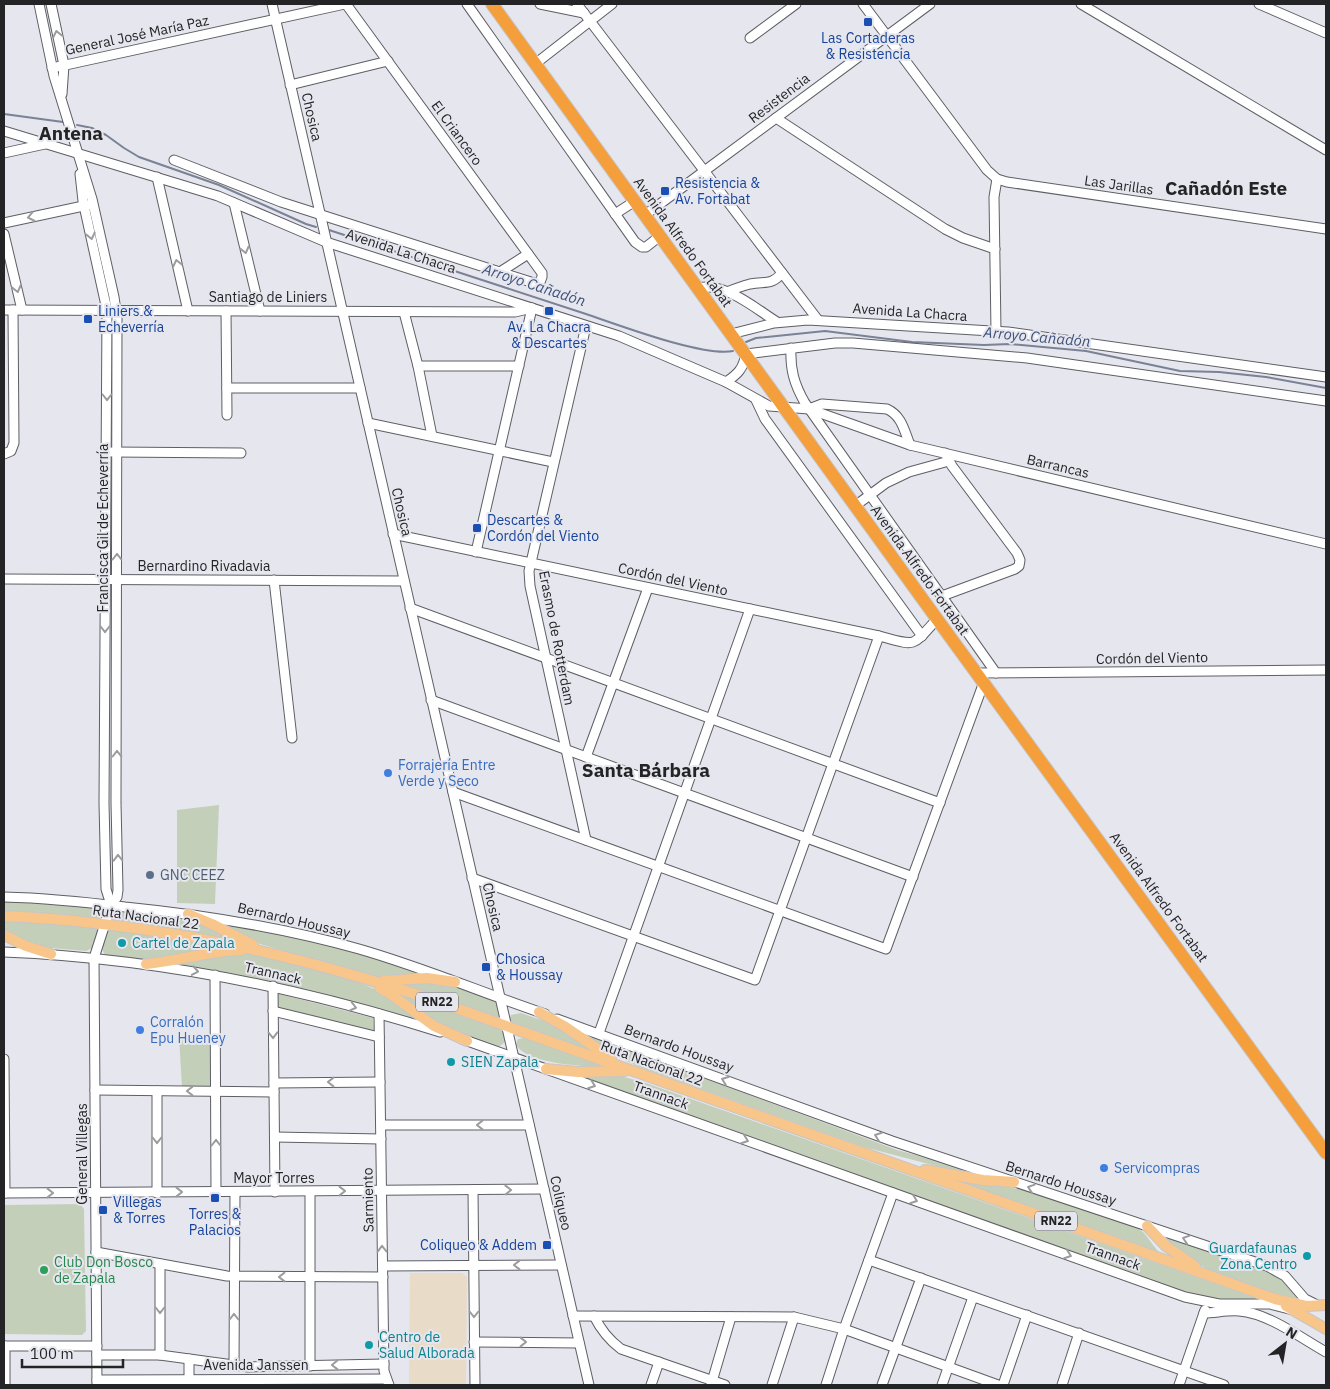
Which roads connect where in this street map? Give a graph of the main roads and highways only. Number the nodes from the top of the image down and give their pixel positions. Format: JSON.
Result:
{"nodes":[{"id":1,"x":492,"y":4,"type":"edge"},
{"id":2,"x":188,"y":914,"type":"road end"},
{"id":3,"x":4,"y":916,"type":"edge"},
{"id":4,"x":4,"y":935,"type":"edge"},
{"id":5,"x":257,"y":950,"type":"junction"},
{"id":6,"x":51,"y":954,"type":"road end"},
{"id":7,"x":284,"y":956,"type":"junction"},
{"id":8,"x":146,"y":964,"type":"road end"},
{"id":9,"x":345,"y":972,"type":"junction"},
{"id":10,"x":367,"y":979,"type":"junction"},
{"id":11,"x":455,"y":982,"type":"road end"},
{"id":12,"x":539,"y":1012,"type":"road end"},
{"id":13,"x":467,"y":1041,"type":"road end"},
{"id":14,"x":546,"y":1069,"type":"road end"},
{"id":15,"x":640,"y":1073,"type":"junction"},
{"id":16,"x":1326,"y":1152,"type":"edge"},
{"id":17,"x":895,"y":1164,"type":"junction"},
{"id":18,"x":1014,"y":1182,"type":"road end"},
{"id":19,"x":1147,"y":1226,"type":"road end"},
{"id":20,"x":1217,"y":1278,"type":"junction"},
{"id":21,"x":1275,"y":1299,"type":"junction"},
{"id":22,"x":1323,"y":1305,"type":"edge"},
{"id":23,"x":1326,"y":1330,"type":"edge"}],
"edges":[{"from":1,"to":16,"type":"highway","name":"Avenida Alfredo Fortabat"},
{"from":2,"to":7,"type":"main road"},
{"from":3,"to":5,"type":"main road","name":"Ruta Nacional 22","number":"RN22"},
{"from":4,"to":6,"type":"main road"},
{"from":5,"to":7,"type":"main road","name":"Ruta Nacional 22","number":"RN22"},
{"from":5,"to":8,"type":"main road"},
{"from":7,"to":9,"type":"main road","name":"Ruta Nacional 22","number":"RN22"},
{"from":9,"to":10,"type":"main road","name":"Ruta Nacional 22","number":"RN22"},
{"from":9,"to":13,"type":"main road"},
{"from":10,"to":11,"type":"main road"},
{"from":10,"to":15,"type":"main road","name":"Ruta Nacional 22","number":"RN22"},
{"from":12,"to":15,"type":"main road"},
{"from":14,"to":15,"type":"main road"},
{"from":15,"to":17,"type":"main road","name":"Ruta Nacional 22","number":"RN22"},
{"from":17,"to":18,"type":"main road"},
{"from":17,"to":20,"type":"main road","name":"Ruta Nacional 22","number":"RN22"},
{"from":19,"to":20,"type":"main road"},
{"from":20,"to":21,"type":"main road","name":"Ruta Nacional 22","number":"RN22"},
{"from":21,"to":22,"type":"main road","name":"Ruta Nacional 22","number":"RN22"},
{"from":21,"to":23,"type":"main road","name":"Ruta Nacional 22","number":"RN22"}]}
